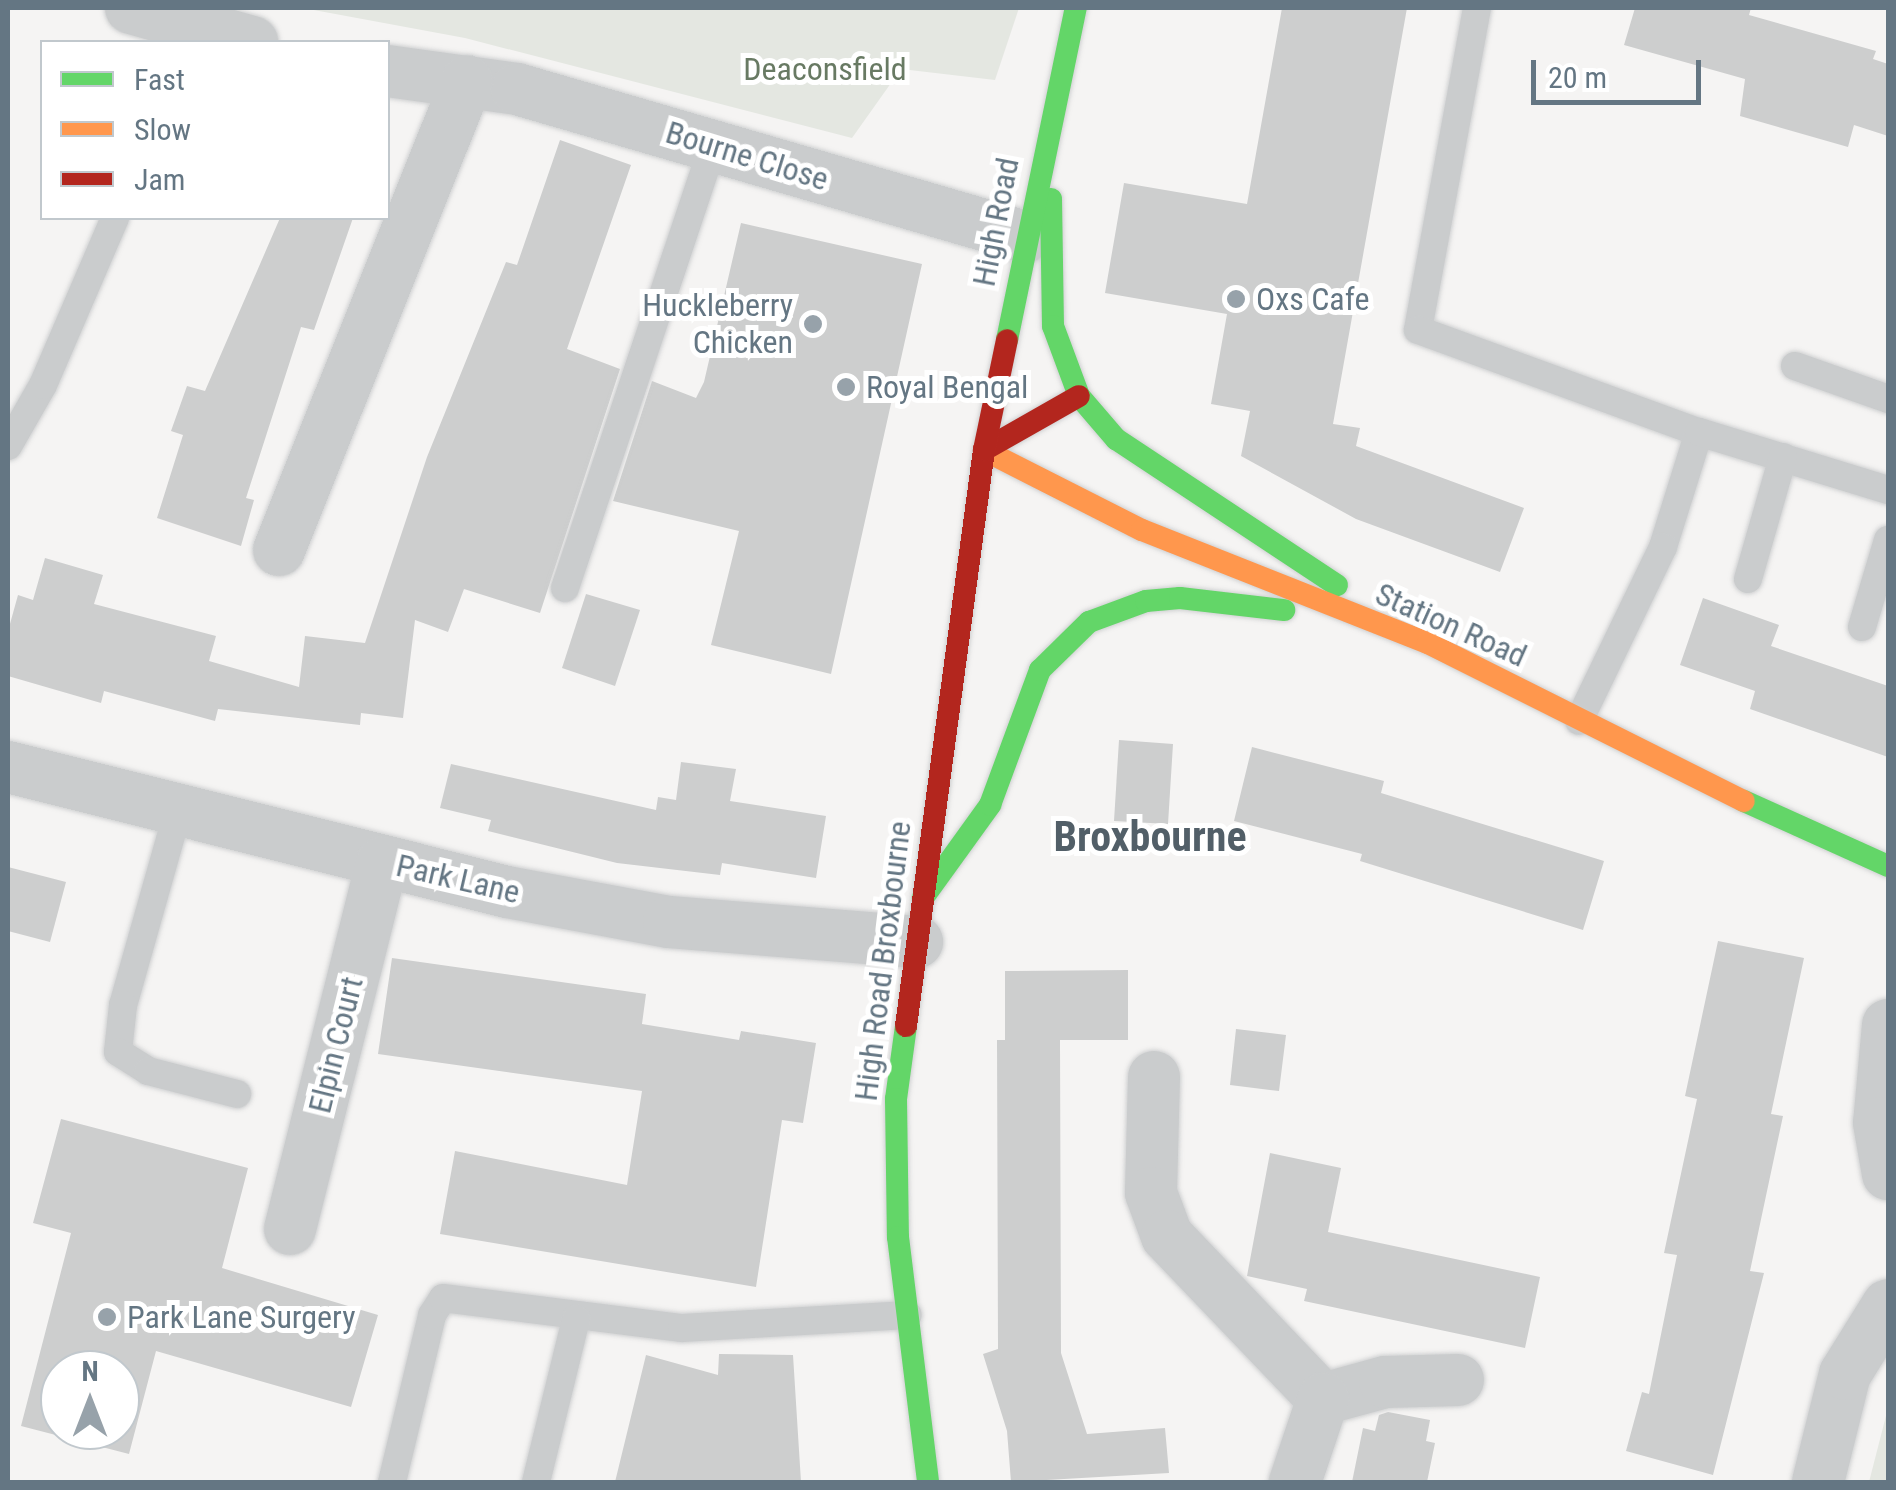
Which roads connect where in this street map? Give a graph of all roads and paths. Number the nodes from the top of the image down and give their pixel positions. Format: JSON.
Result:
{"nodes":[{"id":1,"x":131,"y":8,"type":"edge"},
{"id":2,"x":1076,"y":8,"type":"edge"},
{"id":3,"x":1476,"y":8,"type":"edge"},
{"id":4,"x":194,"y":35,"type":"edge"},
{"id":5,"x":235,"y":40,"type":"edge"},
{"id":6,"x":390,"y":71,"type":"edge"},
{"id":7,"x":466,"y":81,"type":"junction"},
{"id":8,"x":1048,"y":131,"type":"junction"},
{"id":9,"x":713,"y":145,"type":"junction"},
{"id":10,"x":114,"y":220,"type":"edge"},
{"id":11,"x":1025,"y":237,"type":"junction"},
{"id":12,"x":1794,"y":366,"type":"dead end"},
{"id":13,"x":1080,"y":396,"type":"junction"},
{"id":14,"x":1888,"y":399,"type":"edge"},
{"id":15,"x":1699,"y":432,"type":"junction"},
{"id":16,"x":8,"y":446,"type":"edge"},
{"id":17,"x":984,"y":450,"type":"junction"},
{"id":18,"x":1784,"y":457,"type":"junction"},
{"id":19,"x":1888,"y":490,"type":"edge"},
{"id":20,"x":1888,"y":540,"type":"edge"},
{"id":21,"x":279,"y":550,"type":"dead end"},
{"id":22,"x":1748,"y":578,"type":"dead end"},
{"id":23,"x":565,"y":588,"type":"dead end"},
{"id":24,"x":1862,"y":628,"type":"dead end"},
{"id":25,"x":1428,"y":644,"type":"junction"},
{"id":26,"x":1578,"y":720,"type":"junction"},
{"id":27,"x":8,"y":766,"type":"edge"},
{"id":28,"x":178,"y":811,"type":"junction"},
{"id":29,"x":382,"y":862,"type":"junction"},
{"id":30,"x":1888,"y":866,"type":"edge"},
{"id":31,"x":920,"y":920,"type":"junction"},
{"id":32,"x":1888,"y":1025,"type":"edge"},
{"id":33,"x":1154,"y":1077,"type":"dead end"},
{"id":34,"x":237,"y":1094,"type":"dead end"},
{"id":35,"x":1888,"y":1174,"type":"edge"},
{"id":36,"x":290,"y":1229,"type":"dead end"},
{"id":37,"x":1888,"y":1305,"type":"edge"},
{"id":38,"x":908,"y":1315,"type":"junction"},
{"id":39,"x":576,"y":1318,"type":"junction"},
{"id":40,"x":1458,"y":1380,"type":"dead end"},
{"id":41,"x":1323,"y":1400,"type":"junction"},
{"id":42,"x":392,"y":1482,"type":"edge"},
{"id":43,"x":536,"y":1482,"type":"edge"},
{"id":44,"x":928,"y":1482,"type":"edge"},
{"id":45,"x":1294,"y":1482,"type":"edge"},
{"id":46,"x":1818,"y":1482,"type":"edge"}],
"edges":[{"from":1,"to":4,"type":"street"},
{"from":2,"to":8,"type":"main road","name":"High Road"},
{"from":3,"to":15,"type":"lane"},
{"from":4,"to":5,"type":"street"},
{"from":6,"to":7,"type":"street","name":"Bourne Close"},
{"from":7,"to":9,"type":"street","name":"Bourne Close"},
{"from":7,"to":21,"type":"street"},
{"from":8,"to":11,"type":"main road","name":"High Road"},
{"from":8,"to":13,"type":"main road"},
{"from":9,"to":11,"type":"street","name":"Bourne Close"},
{"from":9,"to":23,"type":"lane"},
{"from":10,"to":16,"type":"lane"},
{"from":11,"to":17,"type":"main road","name":"High Road"},
{"from":12,"to":14,"type":"lane"},
{"from":13,"to":17,"type":"main road"},
{"from":13,"to":25,"type":"main road"},
{"from":15,"to":18,"type":"lane"},
{"from":15,"to":26,"type":"lane"},
{"from":17,"to":25,"type":"main road","name":"Station Road"},
{"from":17,"to":31,"type":"main road","name":"High Road Broxbourne"},
{"from":18,"to":19,"type":"lane"},
{"from":18,"to":22,"type":"lane"},
{"from":20,"to":24,"type":"lane"},
{"from":25,"to":26,"type":"main road","name":"Station Road"},
{"from":25,"to":31,"type":"main road"},
{"from":26,"to":30,"type":"main road","name":"Station Road"},
{"from":27,"to":28,"type":"street","name":"Park Lane"},
{"from":28,"to":29,"type":"street","name":"Park Lane"},
{"from":28,"to":34,"type":"lane"},
{"from":29,"to":31,"type":"street","name":"Park Lane"},
{"from":29,"to":36,"type":"street","name":"Elpin Court"},
{"from":31,"to":38,"type":"main road","name":"High Road Broxbourne"},
{"from":32,"to":35,"type":"street"},
{"from":33,"to":41,"type":"street"},
{"from":37,"to":46,"type":"street"},
{"from":38,"to":39,"type":"lane"},
{"from":38,"to":44,"type":"main road","name":"High Road Broxbourne"},
{"from":39,"to":42,"type":"lane"},
{"from":39,"to":43,"type":"lane"},
{"from":40,"to":41,"type":"street"},
{"from":41,"to":45,"type":"street"}]}
